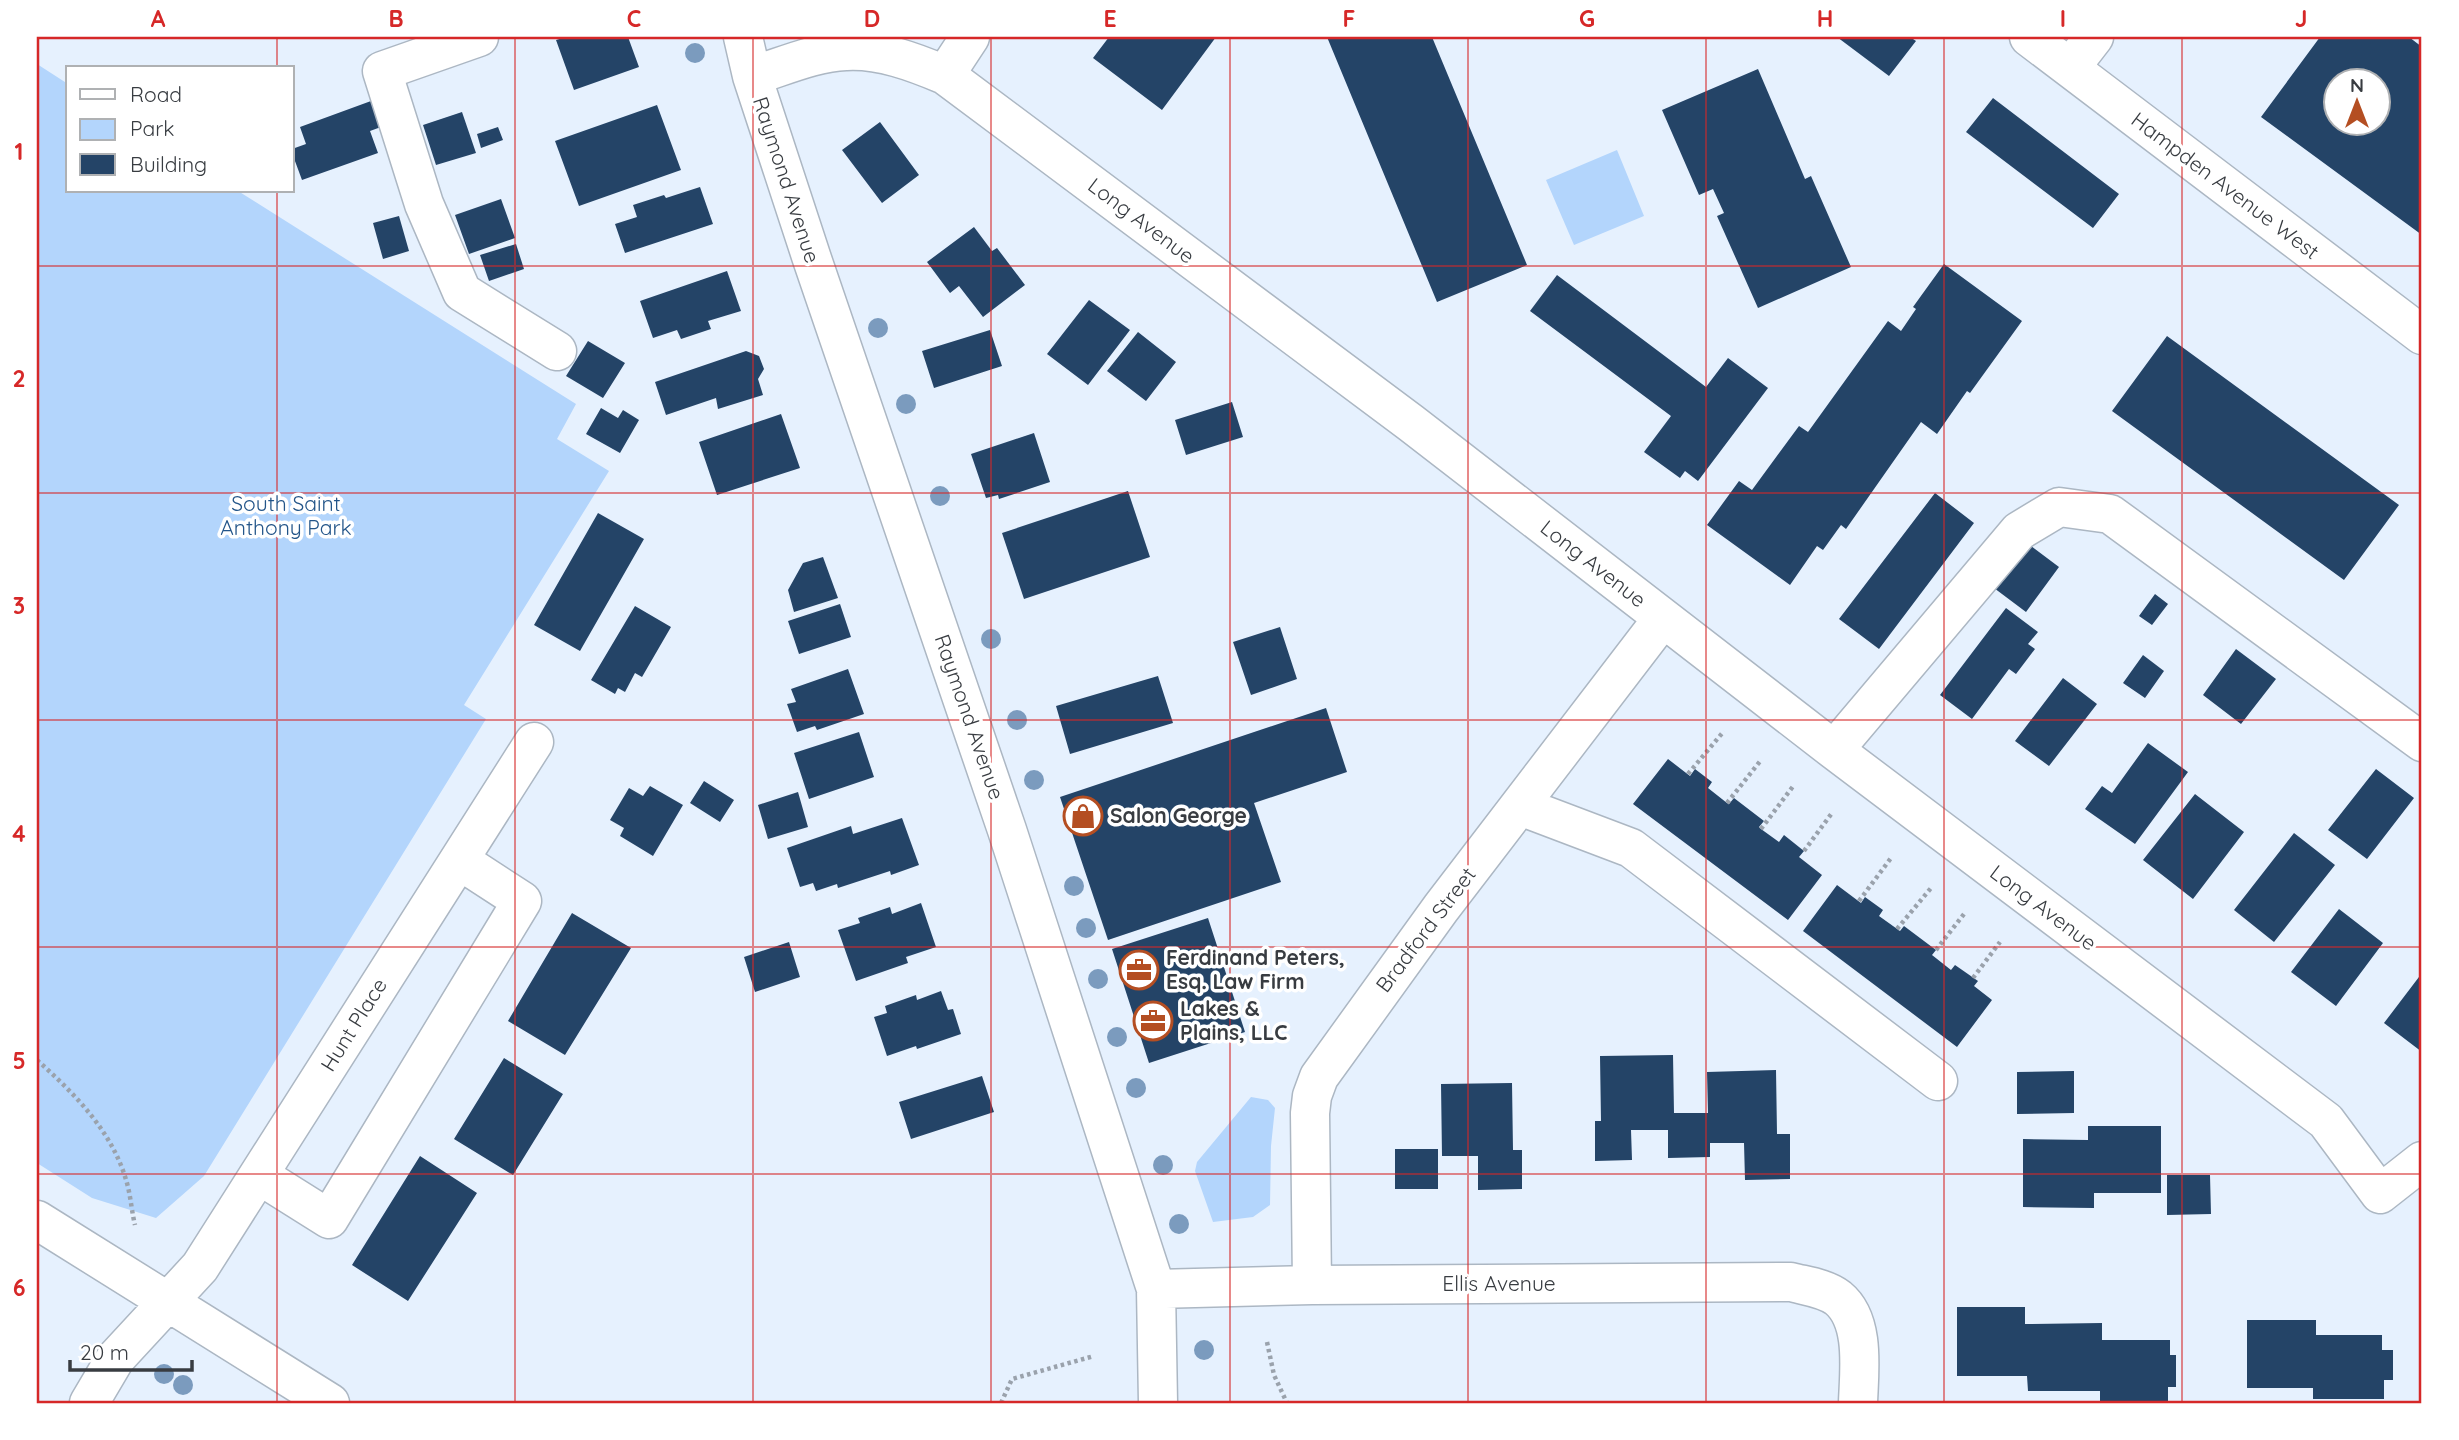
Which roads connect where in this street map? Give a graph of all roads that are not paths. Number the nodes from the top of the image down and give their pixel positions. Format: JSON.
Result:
{"nodes":[{"id":1,"x":479,"y":37,"type":"edge"},
{"id":2,"x":743,"y":37,"type":"edge"},
{"id":3,"x":970,"y":37,"type":"edge"},
{"id":4,"x":2029,"y":37,"type":"edge"},
{"id":5,"x":2094,"y":37,"type":"edge"},
{"id":6,"x":2070,"y":68,"type":"junction"},
{"id":7,"x":945,"y":75,"type":"junction"},
{"id":8,"x":752,"y":76,"type":"junction"},
{"id":9,"x":2422,"y":335,"type":"edge"},
{"id":10,"x":557,"y":351,"type":"dead end"},
{"id":11,"x":1663,"y":618,"type":"junction"},
{"id":12,"x":534,"y":742,"type":"dead end"},
{"id":13,"x":2422,"y":742,"type":"edge"},
{"id":14,"x":1834,"y":750,"type":"junction"},
{"id":15,"x":1520,"y":806,"type":"junction"},
{"id":16,"x":459,"y":860,"type":"junction"},
{"id":17,"x":1938,"y":1081,"type":"dead end"},
{"id":18,"x":2422,"y":1161,"type":"edge"},
{"id":19,"x":259,"y":1175,"type":"junction"},
{"id":20,"x":37,"y":1220,"type":"edge"},
{"id":21,"x":1311,"y":1285,"type":"junction"},
{"id":22,"x":1156,"y":1289,"type":"junction"},
{"id":23,"x":167,"y":1302,"type":"junction"},
{"id":24,"x":89,"y":1403,"type":"edge"},
{"id":25,"x":330,"y":1403,"type":"edge"},
{"id":26,"x":1158,"y":1403,"type":"edge"},
{"id":27,"x":1858,"y":1403,"type":"edge"}],
"edges":[{"from":1,"to":10,"type":"street"},
{"from":2,"to":8,"type":"street","name":"Raymond Avenue"},
{"from":3,"to":7,"type":"street"},
{"from":4,"to":6,"type":"street","name":"Hampden Avenue West"},
{"from":5,"to":6,"type":"street"},
{"from":6,"to":9,"type":"street","name":"Hampden Avenue West"},
{"from":7,"to":8,"type":"street","name":"Long Avenue"},
{"from":7,"to":11,"type":"street","name":"Long Avenue"},
{"from":8,"to":22,"type":"street","name":"Raymond Avenue"},
{"from":11,"to":14,"type":"street","name":"Long Avenue"},
{"from":11,"to":15,"type":"street","name":"Bradford Street"},
{"from":12,"to":16,"type":"street","name":"Hunt Place"},
{"from":13,"to":14,"type":"street"},
{"from":14,"to":18,"type":"street","name":"Long Avenue"},
{"from":15,"to":17,"type":"street"},
{"from":15,"to":21,"type":"street","name":"Bradford Street"},
{"from":16,"to":19,"type":"street","name":"Hunt Place"},
{"from":16,"to":19,"type":"street"},
{"from":19,"to":23,"type":"street","name":"Hunt Place"},
{"from":20,"to":23,"type":"street"},
{"from":21,"to":22,"type":"street","name":"Ellis Avenue"},
{"from":21,"to":27,"type":"street","name":"Ellis Avenue"},
{"from":22,"to":26,"type":"street","name":"Raymond Avenue"},
{"from":23,"to":24,"type":"street","name":"Hunt Place"},
{"from":23,"to":25,"type":"street"}]}
